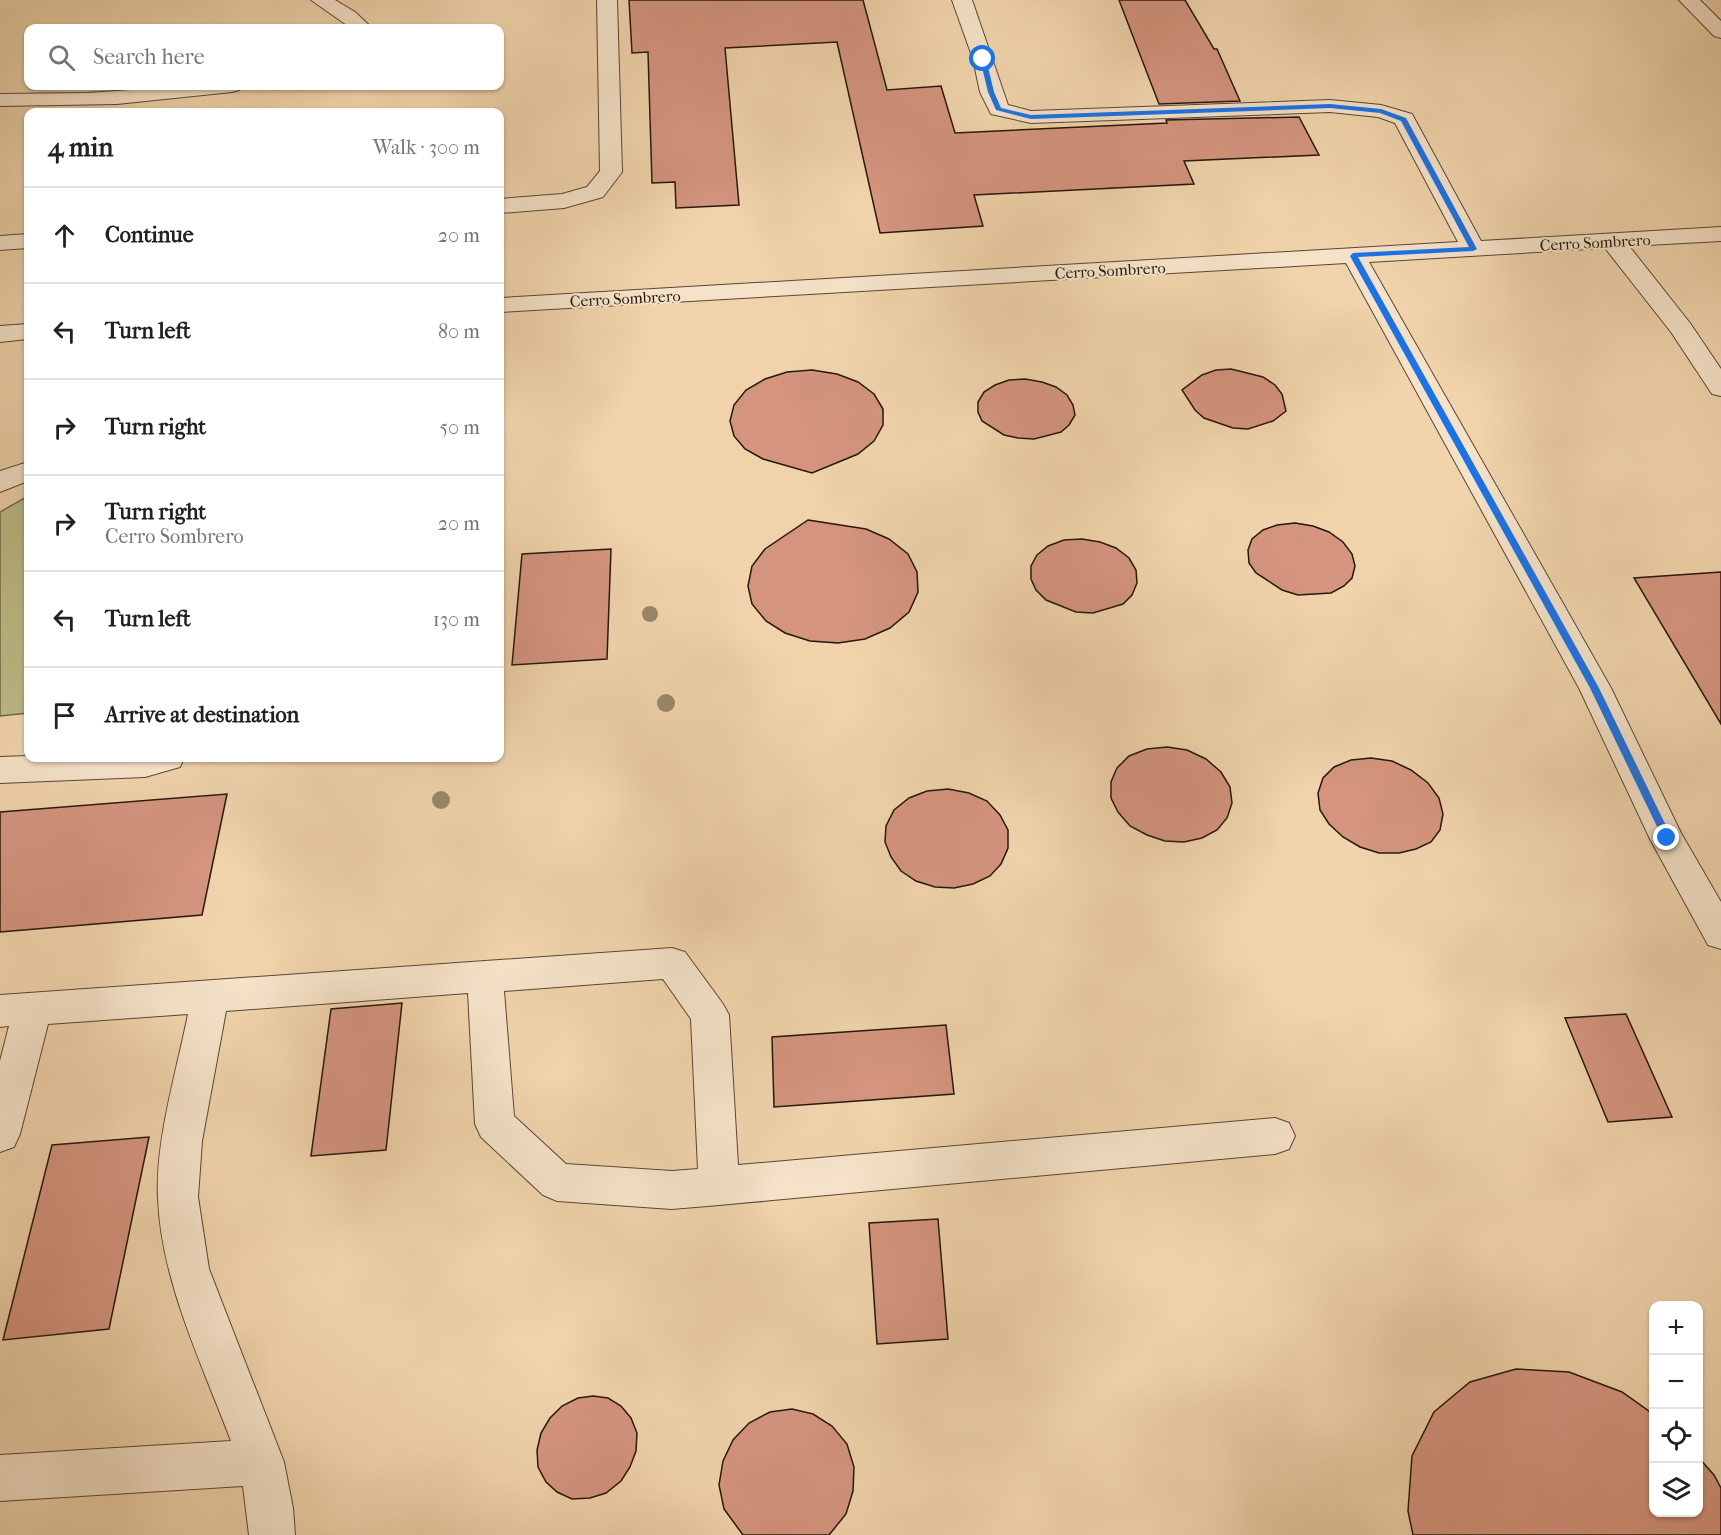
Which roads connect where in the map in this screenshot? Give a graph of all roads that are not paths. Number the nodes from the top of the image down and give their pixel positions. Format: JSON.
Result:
{"nodes":[{"id":1,"x":321,"y":0,"type":"edge"},
{"id":2,"x":607,"y":0,"type":"edge"},
{"id":3,"x":962,"y":0,"type":"edge"},
{"id":4,"x":1689,"y":0,"type":"edge"},
{"id":5,"x":357,"y":24,"type":"edge"},
{"id":6,"x":1721,"y":32,"type":"edge"},
{"id":7,"x":188,"y":90,"type":"edge"},
{"id":8,"x":0,"y":100,"type":"edge"},
{"id":9,"x":504,"y":206,"type":"edge"},
{"id":10,"x":1721,"y":234,"type":"edge"},
{"id":11,"x":24,"y":241,"type":"edge"},
{"id":12,"x":1612,"y":241,"type":"junction"},
{"id":13,"x":0,"y":243,"type":"edge"},
{"id":14,"x":1473,"y":249,"type":"junction"},
{"id":15,"x":1353,"y":256,"type":"junction"},
{"id":16,"x":504,"y":305,"type":"edge"},
{"id":17,"x":24,"y":332,"type":"edge"},
{"id":18,"x":0,"y":334,"type":"edge"},
{"id":19,"x":1721,"y":388,"type":"edge"},
{"id":20,"x":24,"y":472,"type":"edge"},
{"id":21,"x":0,"y":483,"type":"edge"},
{"id":22,"x":153,"y":762,"type":"edge"},
{"id":23,"x":0,"y":770,"type":"edge"},
{"id":24,"x":1721,"y":933,"type":"edge"},
{"id":25,"x":485,"y":977,"type":"junction"},
{"id":26,"x":210,"y":996,"type":"junction"},
{"id":27,"x":17,"y":1010,"type":"edge"},
{"id":28,"x":0,"y":1134,"type":"edge"},
{"id":29,"x":1275,"y":1136,"type":"dead end"},
{"id":30,"x":719,"y":1186,"type":"junction"},
{"id":31,"x":261,"y":1462,"type":"junction"},
{"id":32,"x":0,"y":1478,"type":"edge"},
{"id":33,"x":272,"y":1535,"type":"edge"}],
"edges":[{"from":1,"to":5,"type":"street"},
{"from":2,"to":9,"type":"street"},
{"from":3,"to":14,"type":"street"},
{"from":4,"to":6,"type":"street"},
{"from":7,"to":8,"type":"street"},
{"from":10,"to":12,"type":"street","name":"Cerro Sombrero"},
{"from":11,"to":13,"type":"street"},
{"from":12,"to":14,"type":"street","name":"Cerro Sombrero"},
{"from":12,"to":19,"type":"street"},
{"from":14,"to":15,"type":"street","name":"Cerro Sombrero"},
{"from":15,"to":16,"type":"street","name":"Cerro Sombrero"},
{"from":15,"to":24,"type":"street"},
{"from":17,"to":18,"type":"street"},
{"from":20,"to":21,"type":"street"},
{"from":22,"to":23,"type":"street"},
{"from":25,"to":26,"type":"street"},
{"from":25,"to":30,"type":"street"},
{"from":25,"to":30,"type":"street"},
{"from":26,"to":27,"type":"street"},
{"from":26,"to":31,"type":"street"},
{"from":27,"to":28,"type":"street"},
{"from":29,"to":30,"type":"street"},
{"from":31,"to":32,"type":"street"},
{"from":31,"to":33,"type":"street"}]}
